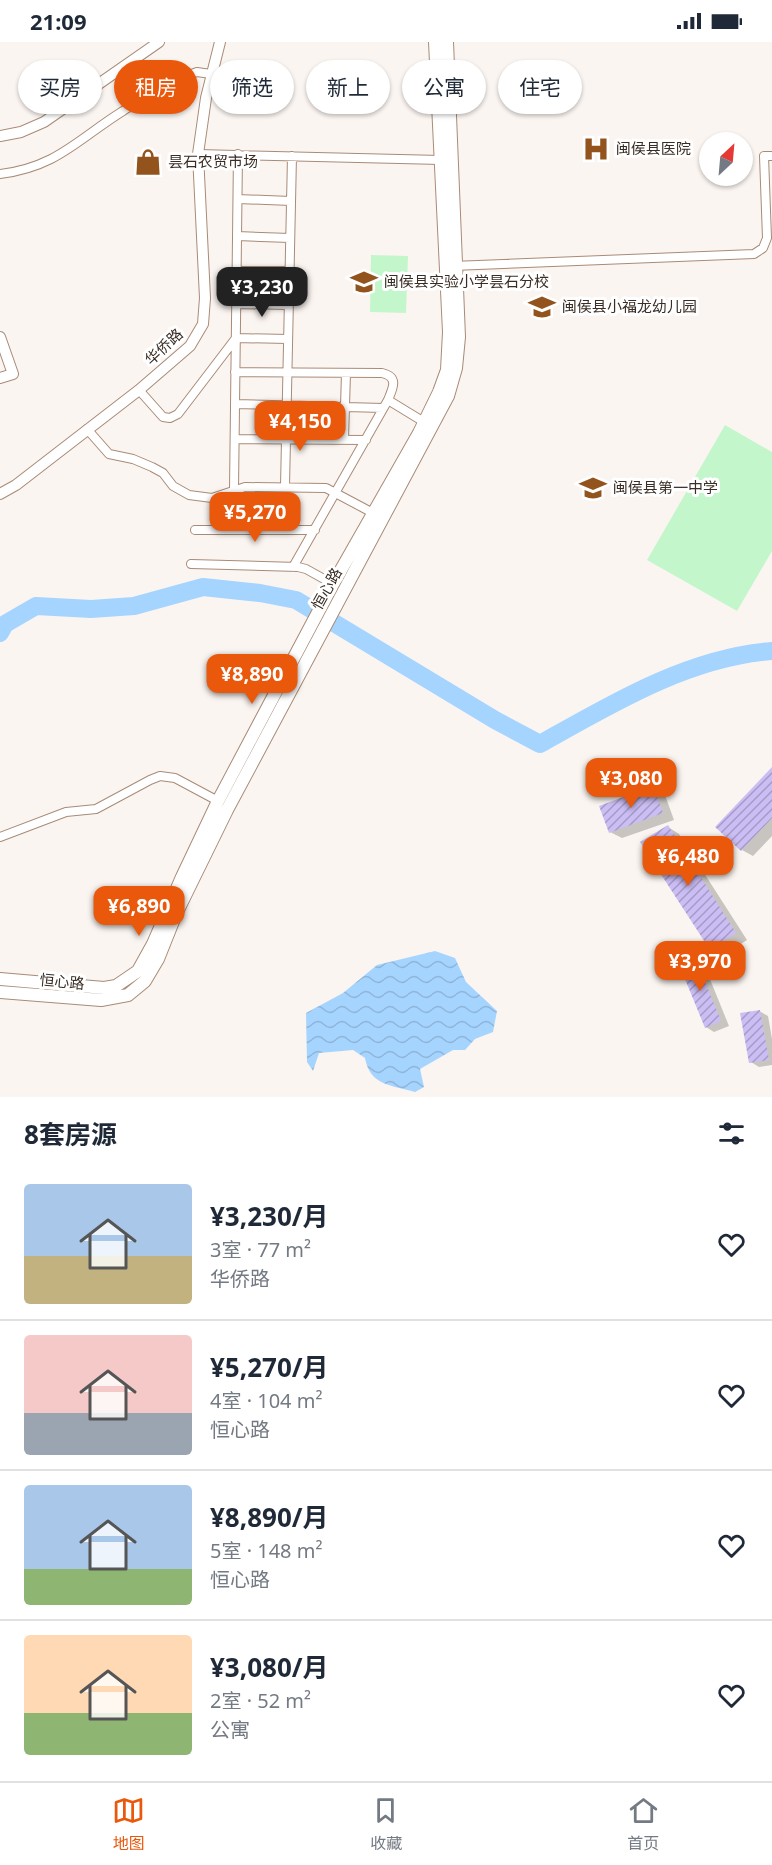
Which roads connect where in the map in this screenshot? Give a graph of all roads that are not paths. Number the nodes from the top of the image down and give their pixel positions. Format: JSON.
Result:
{"nodes":[{"id":1,"x":159,"y":42,"type":"edge"},
{"id":2,"x":220,"y":42,"type":"edge"},
{"id":3,"x":435,"y":42,"type":"edge"},
{"id":4,"x":447,"y":42,"type":"edge"},
{"id":5,"x":215,"y":60,"type":"edge"},
{"id":6,"x":210,"y":74,"type":"edge"},
{"id":7,"x":210,"y":79,"type":"edge"},
{"id":8,"x":0,"y":136,"type":"edge"},
{"id":9,"x":198,"y":154,"type":"junction"},
{"id":10,"x":238,"y":154,"type":"junction"},
{"id":11,"x":292,"y":156,"type":"junction"},
{"id":12,"x":772,"y":156,"type":"edge"},
{"id":13,"x":441,"y":160,"type":"junction"},
{"id":14,"x":0,"y":174,"type":"edge"},
{"id":15,"x":238,"y":199,"type":"junction"},
{"id":16,"x":291,"y":201,"type":"junction"},
{"id":17,"x":237,"y":236,"type":"junction"},
{"id":18,"x":290,"y":238,"type":"junction"},
{"id":19,"x":451,"y":266,"type":"junction"},
{"id":20,"x":237,"y":271,"type":"junction"},
{"id":21,"x":290,"y":271,"type":"junction"},
{"id":22,"x":236,"y":304,"type":"junction"},
{"id":23,"x":289,"y":305,"type":"junction"},
{"id":24,"x":0,"y":338,"type":"edge"},
{"id":25,"x":236,"y":338,"type":"junction"},
{"id":26,"x":288,"y":339,"type":"junction"},
{"id":27,"x":236,"y":372,"type":"junction"},
{"id":28,"x":288,"y":372,"type":"junction"},
{"id":29,"x":346,"y":373,"type":"junction"},
{"id":30,"x":0,"y":378,"type":"edge"},
{"id":31,"x":139,"y":390,"type":"junction"},
{"id":32,"x":235,"y":404,"type":"junction"},
{"id":33,"x":386,"y":404,"type":"junction"},
{"id":34,"x":287,"y":405,"type":"junction"},
{"id":35,"x":345,"y":406,"type":"junction"},
{"id":36,"x":424,"y":422,"type":"junction"},
{"id":37,"x":87,"y":429,"type":"junction"},
{"id":38,"x":235,"y":439,"type":"junction"},
{"id":39,"x":286,"y":439,"type":"junction"},
{"id":40,"x":344,"y":439,"type":"junction"},
{"id":41,"x":366,"y":440,"type":"junction"},
{"id":42,"x":285,"y":487,"type":"junction"},
{"id":43,"x":234,"y":490,"type":"junction"},
{"id":44,"x":336,"y":493,"type":"junction"},
{"id":45,"x":0,"y":494,"type":"edge"},
{"id":46,"x":373,"y":513,"type":"junction"},
{"id":47,"x":195,"y":530,"type":"dead end"},
{"id":48,"x":315,"y":530,"type":"junction"},
{"id":49,"x":191,"y":564,"type":"dead end"},
{"id":50,"x":293,"y":567,"type":"junction"},
{"id":51,"x":333,"y":584,"type":"junction"},
{"id":52,"x":328,"y":606,"type":"junction"},
{"id":53,"x":317,"y":626,"type":"junction"},
{"id":54,"x":218,"y":801,"type":"junction"},
{"id":55,"x":0,"y":837,"type":"edge"},
{"id":56,"x":0,"y":980,"type":"edge"},
{"id":57,"x":0,"y":992,"type":"edge"}],
"edges":[{"from":1,"to":8,"type":"street"},
{"from":2,"to":5,"type":"street","name":"华侨路"},
{"from":3,"to":13,"type":"main road","name":"恒心路"},
{"from":4,"to":19,"type":"main road","name":"恒心路"},
{"from":6,"to":14,"type":"street"},
{"from":7,"to":9,"type":"street","name":"华侨路"},
{"from":9,"to":10,"type":"street"},
{"from":9,"to":31,"type":"street","name":"华侨路"},
{"from":10,"to":11,"type":"street"},
{"from":10,"to":15,"type":"street"},
{"from":11,"to":13,"type":"street"},
{"from":11,"to":16,"type":"street"},
{"from":12,"to":19,"type":"street"},
{"from":13,"to":19,"type":"main road","name":"恒心路"},
{"from":15,"to":16,"type":"street"},
{"from":15,"to":17,"type":"street"},
{"from":16,"to":18,"type":"street"},
{"from":17,"to":18,"type":"street"},
{"from":17,"to":20,"type":"street"},
{"from":18,"to":21,"type":"street"},
{"from":19,"to":36,"type":"main road","name":"恒心路"},
{"from":19,"to":52,"type":"main road","name":"恒心路"},
{"from":20,"to":21,"type":"street"},
{"from":20,"to":22,"type":"street"},
{"from":21,"to":23,"type":"street"},
{"from":22,"to":23,"type":"street"},
{"from":22,"to":25,"type":"street"},
{"from":23,"to":26,"type":"street"},
{"from":24,"to":30,"type":"street"},
{"from":25,"to":26,"type":"street"},
{"from":25,"to":27,"type":"street"},
{"from":25,"to":31,"type":"street"},
{"from":26,"to":28,"type":"street"},
{"from":27,"to":28,"type":"street"},
{"from":27,"to":32,"type":"street"},
{"from":28,"to":29,"type":"street"},
{"from":28,"to":34,"type":"street"},
{"from":29,"to":33,"type":"street"},
{"from":29,"to":35,"type":"street"},
{"from":31,"to":37,"type":"street","name":"华侨路"},
{"from":32,"to":34,"type":"street"},
{"from":32,"to":38,"type":"street"},
{"from":33,"to":35,"type":"street"},
{"from":33,"to":36,"type":"street"},
{"from":33,"to":41,"type":"street"},
{"from":34,"to":35,"type":"street"},
{"from":34,"to":39,"type":"street"},
{"from":35,"to":40,"type":"street"},
{"from":36,"to":46,"type":"main road","name":"恒心路"},
{"from":37,"to":43,"type":"street"},
{"from":37,"to":45,"type":"street","name":"华侨路"},
{"from":38,"to":39,"type":"street"},
{"from":38,"to":43,"type":"street"},
{"from":39,"to":40,"type":"street"},
{"from":39,"to":42,"type":"street"},
{"from":40,"to":41,"type":"street"},
{"from":41,"to":44,"type":"street"},
{"from":42,"to":43,"type":"street"},
{"from":42,"to":44,"type":"street"},
{"from":44,"to":46,"type":"street"},
{"from":44,"to":48,"type":"street"},
{"from":46,"to":51,"type":"main road","name":"恒心路"},
{"from":47,"to":48,"type":"street"},
{"from":48,"to":50,"type":"street"},
{"from":49,"to":50,"type":"street"},
{"from":50,"to":51,"type":"street"},
{"from":51,"to":52,"type":"main road","name":"恒心路"},
{"from":52,"to":53,"type":"main road","name":"恒心路"},
{"from":53,"to":54,"type":"main road","name":"恒心路"},
{"from":53,"to":57,"type":"main road","name":"恒心路"},
{"from":54,"to":55,"type":"street"},
{"from":54,"to":56,"type":"main road","name":"恒心路"}]}
